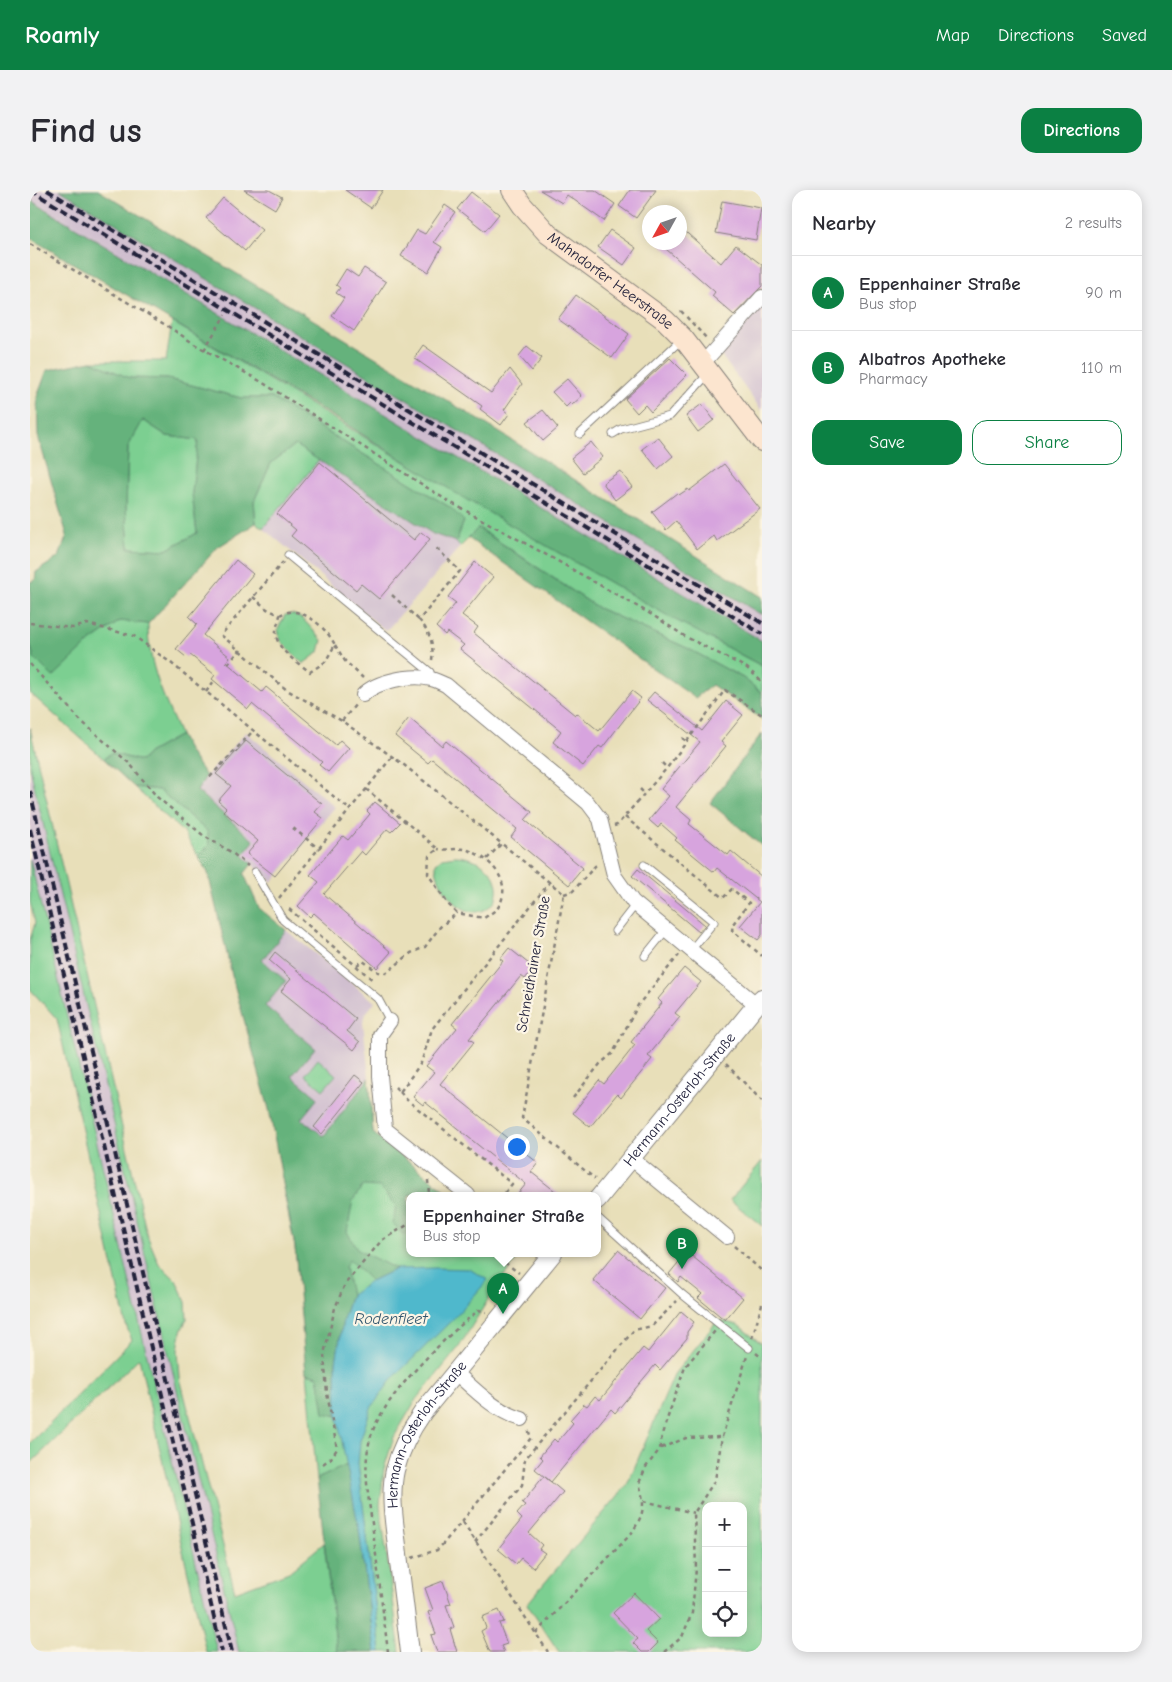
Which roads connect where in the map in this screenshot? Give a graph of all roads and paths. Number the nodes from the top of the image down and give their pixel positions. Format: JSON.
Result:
{"nodes":[{"id":1,"x":512,"y":190,"type":"edge"},
{"id":2,"x":30,"y":244,"type":"edge"},
{"id":3,"x":762,"y":297,"type":"edge"},
{"id":4,"x":225,"y":315,"type":"dead end"},
{"id":5,"x":683,"y":338,"type":"junction"},
{"id":6,"x":204,"y":350,"type":"junction"},
{"id":7,"x":706,"y":368,"type":"junction"},
{"id":8,"x":580,"y":434,"type":"dead end"},
{"id":9,"x":613,"y":434,"type":"dead end"},
{"id":10,"x":762,"y":440,"type":"edge"},
{"id":11,"x":434,"y":546,"type":"dead end"},
{"id":12,"x":288,"y":555,"type":"joint"},
{"id":13,"x":392,"y":595,"type":"dead end"},
{"id":14,"x":253,"y":597,"type":"junction"},
{"id":15,"x":280,"y":615,"type":"junction"},
{"id":16,"x":419,"y":620,"type":"junction"},
{"id":17,"x":30,"y":623,"type":"edge"},
{"id":18,"x":335,"y":645,"type":"junction"},
{"id":19,"x":240,"y":650,"type":"junction"},
{"id":20,"x":30,"y":664,"type":"edge"},
{"id":21,"x":228,"y":664,"type":"dead end"},
{"id":22,"x":430,"y":675,"type":"junction"},
{"id":23,"x":214,"y":681,"type":"dead end"},
{"id":24,"x":762,"y":682,"type":"edge"},
{"id":25,"x":367,"y":691,"type":"junction"},
{"id":26,"x":206,"y":692,"type":"junction"},
{"id":27,"x":762,"y":715,"type":"edge"},
{"id":28,"x":342,"y":720,"type":"junction"},
{"id":29,"x":252,"y":732,"type":"junction"},
{"id":30,"x":682,"y":738,"type":"dead end"},
{"id":31,"x":688,"y":742,"type":"junction"},
{"id":32,"x":392,"y":756,"type":"junction"},
{"id":33,"x":662,"y":764,"type":"dead end"},
{"id":34,"x":668,"y":768,"type":"junction"},
{"id":35,"x":210,"y":777,"type":"dead end"},
{"id":36,"x":366,"y":789,"type":"junction"},
{"id":37,"x":640,"y":790,"type":"dead end"},
{"id":38,"x":645,"y":794,"type":"junction"},
{"id":39,"x":349,"y":809,"type":"junction"},
{"id":40,"x":625,"y":817,"type":"junction"},
{"id":41,"x":602,"y":827,"type":"junction"},
{"id":42,"x":293,"y":828,"type":"dead end"},
{"id":43,"x":501,"y":844,"type":"junction"},
{"id":44,"x":319,"y":849,"type":"junction"},
{"id":45,"x":438,"y":849,"type":"junction"},
{"id":46,"x":487,"y":859,"type":"junction"},
{"id":47,"x":610,"y":863,"type":"junction"},
{"id":48,"x":644,"y":865,"type":"dead end"},
{"id":49,"x":255,"y":872,"type":"joint"},
{"id":50,"x":550,"y":882,"type":"junction"},
{"id":51,"x":564,"y":894,"type":"junction"},
{"id":52,"x":278,"y":900,"type":"dead end"},
{"id":53,"x":636,"y":904,"type":"junction"},
{"id":54,"x":285,"y":906,"type":"dead end"},
{"id":55,"x":457,"y":913,"type":"junction"},
{"id":56,"x":666,"y":930,"type":"junction"},
{"id":57,"x":615,"y":931,"type":"dead end"},
{"id":58,"x":689,"y":948,"type":"junction"},
{"id":59,"x":645,"y":956,"type":"dead end"},
{"id":60,"x":762,"y":956,"type":"edge"},
{"id":61,"x":759,"y":1001,"type":"edge"},
{"id":62,"x":390,"y":1021,"type":"joint"},
{"id":63,"x":717,"y":1053,"type":"junction"},
{"id":64,"x":380,"y":1076,"type":"junction"},
{"id":65,"x":400,"y":1092,"type":"junction"},
{"id":66,"x":573,"y":1098,"type":"dead end"},
{"id":67,"x":762,"y":1101,"type":"edge"},
{"id":68,"x":632,"y":1158,"type":"junction"},
{"id":69,"x":464,"y":1192,"type":"edge"},
{"id":70,"x":506,"y":1192,"type":"edge"},
{"id":71,"x":600,"y":1192,"type":"edge"},
{"id":72,"x":602,"y":1194,"type":"edge"},
{"id":73,"x":601,"y":1221,"type":"edge"},
{"id":74,"x":406,"y":1226,"type":"edge"},
{"id":75,"x":727,"y":1237,"type":"joint"},
{"id":76,"x":498,"y":1257,"type":"edge"},
{"id":77,"x":545,"y":1257,"type":"edge"},
{"id":78,"x":762,"y":1271,"type":"edge"},
{"id":79,"x":530,"y":1282,"type":"junction"},
{"id":80,"x":683,"y":1295,"type":"junction"},
{"id":81,"x":762,"y":1304,"type":"edge"},
{"id":82,"x":721,"y":1324,"type":"junction"},
{"id":83,"x":749,"y":1348,"type":"junction"},
{"id":84,"x":456,"y":1372,"type":"junction"},
{"id":85,"x":522,"y":1419,"type":"joint"},
{"id":86,"x":722,"y":1437,"type":"junction"},
{"id":87,"x":660,"y":1449,"type":"junction"},
{"id":88,"x":323,"y":1464,"type":"dead end"},
{"id":89,"x":644,"y":1501,"type":"junction"},
{"id":90,"x":694,"y":1513,"type":"junction"},
{"id":91,"x":463,"y":1522,"type":"junction"},
{"id":92,"x":475,"y":1542,"type":"junction"},
{"id":93,"x":399,"y":1563,"type":"junction"},
{"id":94,"x":536,"y":1633,"type":"junction"},
{"id":95,"x":410,"y":1652,"type":"edge"},
{"id":96,"x":548,"y":1652,"type":"edge"},
{"id":97,"x":664,"y":1652,"type":"edge"}],
"edges":[{"from":1,"to":5,"type":"main road","name":"Mahndorfer Heerstraße"},
{"from":2,"to":6,"type":"path"},
{"from":3,"to":7,"type":"street"},
{"from":4,"to":6,"type":"path"},
{"from":5,"to":7,"type":"main road","name":"Mahndorfer Heerstraße"},
{"from":5,"to":8,"type":"lane"},
{"from":6,"to":24,"type":"path"},
{"from":7,"to":9,"type":"lane"},
{"from":7,"to":10,"type":"main road","name":"Mahndorfer Heerstraße"},
{"from":11,"to":16,"type":"path"},
{"from":12,"to":14,"type":"path"},
{"from":12,"to":22,"type":"lane"},
{"from":13,"to":16,"type":"path"},
{"from":14,"to":15,"type":"path"},
{"from":14,"to":19,"type":"path","name":"Schneidhainer Straße"},
{"from":15,"to":18,"type":"path"},
{"from":15,"to":18,"type":"path"},
{"from":16,"to":22,"type":"path"},
{"from":17,"to":26,"type":"path"},
{"from":18,"to":25,"type":"path"},
{"from":19,"to":21,"type":"path"},
{"from":19,"to":28,"type":"path","name":"Schneidhainer Straße"},
{"from":20,"to":49,"type":"path"},
{"from":22,"to":25,"type":"street"},
{"from":22,"to":41,"type":"street"},
{"from":23,"to":26,"type":"path"},
{"from":25,"to":28,"type":"path"},
{"from":26,"to":29,"type":"path"},
{"from":27,"to":31,"type":"path"},
{"from":28,"to":32,"type":"path","name":"Schneidhainer Straße"},
{"from":29,"to":35,"type":"path"},
{"from":29,"to":39,"type":"path"},
{"from":30,"to":31,"type":"path"},
{"from":31,"to":34,"type":"path"},
{"from":32,"to":36,"type":"path"},
{"from":32,"to":43,"type":"path","name":"Schneidhainer Straße"},
{"from":33,"to":34,"type":"path"},
{"from":34,"to":38,"type":"path"},
{"from":36,"to":39,"type":"path"},
{"from":36,"to":45,"type":"path"},
{"from":37,"to":38,"type":"path"},
{"from":38,"to":40,"type":"path"},
{"from":39,"to":44,"type":"path"},
{"from":40,"to":41,"type":"path"},
{"from":40,"to":60,"type":"path"},
{"from":41,"to":47,"type":"street"},
{"from":42,"to":44,"type":"path"},
{"from":43,"to":46,"type":"path"},
{"from":43,"to":50,"type":"path","name":"Schneidhainer Straße"},
{"from":44,"to":52,"type":"path"},
{"from":45,"to":46,"type":"path"},
{"from":45,"to":55,"type":"path"},
{"from":46,"to":55,"type":"path"},
{"from":47,"to":51,"type":"path"},
{"from":47,"to":53,"type":"street"},
{"from":48,"to":58,"type":"lane"},
{"from":49,"to":62,"type":"lane"},
{"from":50,"to":51,"type":"path","name":"Schneidhainer Straße"},
{"from":50,"to":65,"type":"path"},
{"from":51,"to":71,"type":"path","name":"Schneidhainer Straße"},
{"from":53,"to":56,"type":"street"},
{"from":53,"to":57,"type":"lane"},
{"from":54,"to":55,"type":"path"},
{"from":56,"to":58,"type":"street"},
{"from":56,"to":59,"type":"lane"},
{"from":58,"to":61,"type":"street"},
{"from":58,"to":66,"type":"path"},
{"from":61,"to":63,"type":"street","name":"Hermann-Osterloh-Straße"},
{"from":62,"to":64,"type":"street"},
{"from":63,"to":67,"type":"path"},
{"from":63,"to":68,"type":"street","name":"Hermann-Osterloh-Straße"},
{"from":64,"to":65,"type":"path"},
{"from":64,"to":69,"type":"street"},
{"from":65,"to":70,"type":"path"},
{"from":68,"to":72,"type":"street","name":"Hermann-Osterloh-Straße"},
{"from":68,"to":75,"type":"street"},
{"from":73,"to":80,"type":"lane"},
{"from":74,"to":88,"type":"path"},
{"from":75,"to":78,"type":"path"},
{"from":76,"to":79,"type":"path"},
{"from":77,"to":79,"type":"street","name":"Hermann-Osterloh-Straße"},
{"from":79,"to":84,"type":"street","name":"Hermann-Osterloh-Straße"},
{"from":80,"to":82,"type":"lane"},
{"from":80,"to":92,"type":"path"},
{"from":81,"to":83,"type":"path"},
{"from":82,"to":83,"type":"lane"},
{"from":82,"to":87,"type":"path"},
{"from":83,"to":86,"type":"path"},
{"from":84,"to":85,"type":"street"},
{"from":84,"to":93,"type":"street","name":"Hermann-Osterloh-Straße"},
{"from":85,"to":91,"type":"path"},
{"from":86,"to":87,"type":"path"},
{"from":86,"to":90,"type":"path"},
{"from":87,"to":89,"type":"path"},
{"from":89,"to":90,"type":"path"},
{"from":89,"to":94,"type":"path"},
{"from":90,"to":97,"type":"path"},
{"from":91,"to":92,"type":"path"},
{"from":91,"to":93,"type":"path"},
{"from":92,"to":94,"type":"path"},
{"from":93,"to":95,"type":"street","name":"Hermann-Osterloh-Straße"},
{"from":94,"to":96,"type":"path"}]}
